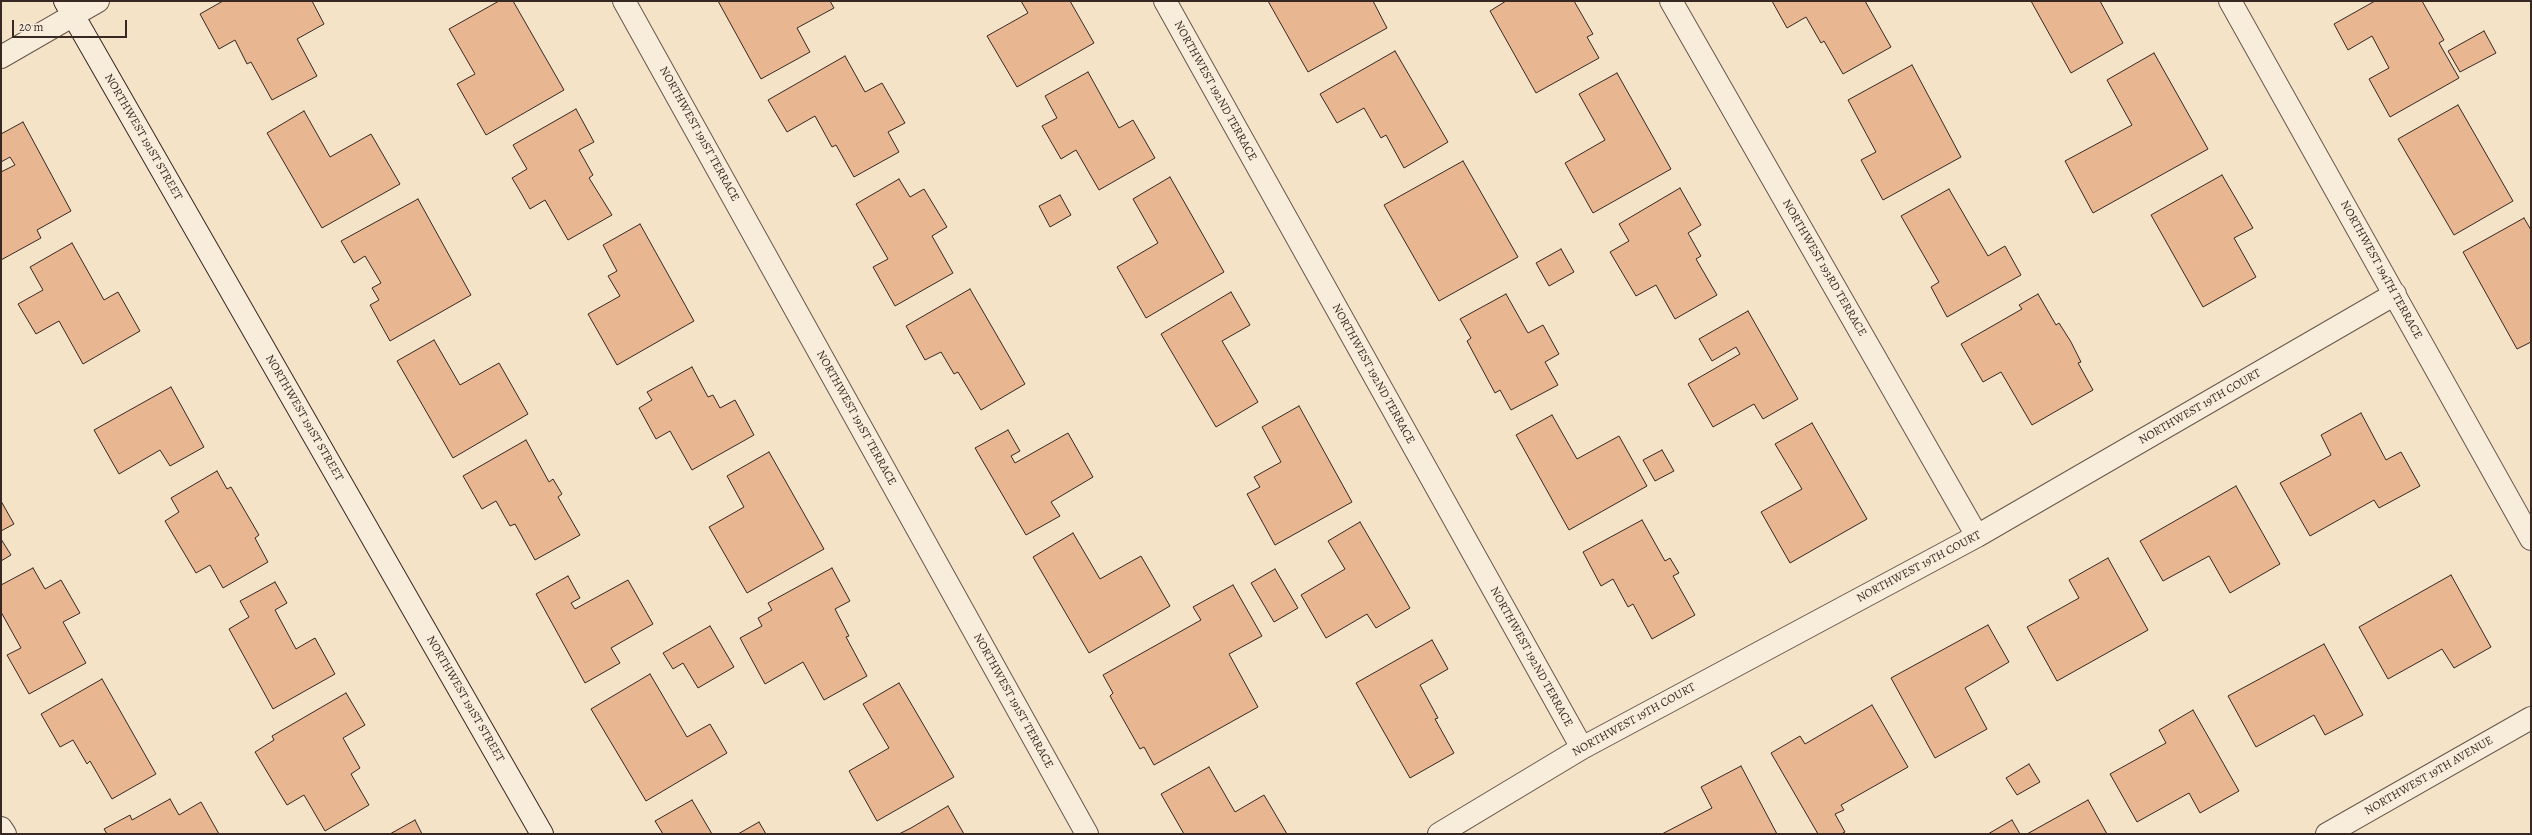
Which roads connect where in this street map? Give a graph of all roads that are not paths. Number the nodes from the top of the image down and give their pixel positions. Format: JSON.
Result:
{"nodes":[{"id":1,"x":98,"y":1,"type":"edge"},
{"id":2,"x":624,"y":1,"type":"edge"},
{"id":3,"x":1165,"y":1,"type":"edge"},
{"id":4,"x":1671,"y":1,"type":"edge"},
{"id":5,"x":2230,"y":1,"type":"edge"},
{"id":6,"x":69,"y":8,"type":"edge"},
{"id":7,"x":1,"y":57,"type":"edge"},
{"id":8,"x":2395,"y":294,"type":"junction"},
{"id":9,"x":1977,"y":536,"type":"junction"},
{"id":10,"x":2531,"y":539,"type":"edge"},
{"id":11,"x":2531,"y":718,"type":"edge"},
{"id":12,"x":1582,"y":748,"type":"junction"},
{"id":13,"x":1,"y":828,"type":"edge"},
{"id":14,"x":5,"y":834,"type":"edge"},
{"id":15,"x":542,"y":834,"type":"edge"},
{"id":16,"x":1088,"y":834,"type":"edge"},
{"id":17,"x":1439,"y":834,"type":"edge"},
{"id":18,"x":2327,"y":834,"type":"edge"}],
"edges":[{"from":1,"to":6,"type":"street"},
{"from":2,"to":16,"type":"street","name":"NORTHWEST 191ST TERRACE"},
{"from":3,"to":12,"type":"street","name":"NORTHWEST 192ND TERRACE"},
{"from":4,"to":9,"type":"street","name":"NORTHWEST 193RD TERRACE"},
{"from":5,"to":8,"type":"street","name":"NORTHWEST 194TH TERRACE"},
{"from":6,"to":7,"type":"street"},
{"from":6,"to":15,"type":"street","name":"NORTHWEST 191ST STREET"},
{"from":8,"to":9,"type":"street","name":"NORTHWEST 19TH COURT"},
{"from":8,"to":10,"type":"street","name":"NORTHWEST 194TH TERRACE"},
{"from":9,"to":12,"type":"street","name":"NORTHWEST 19TH COURT"},
{"from":11,"to":18,"type":"street","name":"NORTHWEST 19TH AVENUE"},
{"from":12,"to":17,"type":"street","name":"NORTHWEST 19TH COURT"},
{"from":13,"to":14,"type":"street"}]}
